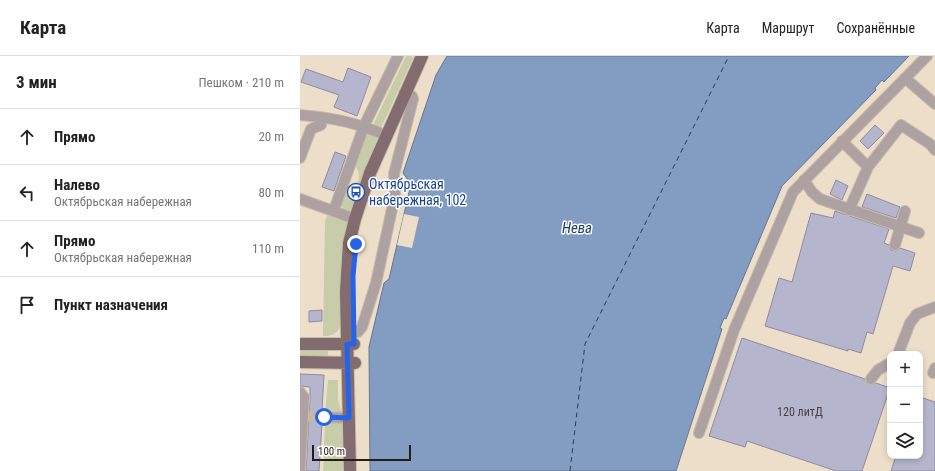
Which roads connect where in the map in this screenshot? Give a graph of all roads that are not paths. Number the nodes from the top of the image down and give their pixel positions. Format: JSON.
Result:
{"nodes":[{"id":1,"x":398,"y":56,"type":"edge"},
{"id":2,"x":422,"y":56,"type":"edge"},
{"id":3,"x":429,"y":56,"type":"edge"},
{"id":4,"x":927,"y":56,"type":"edge"},
{"id":5,"x":905,"y":78,"type":"junction"},
{"id":6,"x":407,"y":94,"type":"junction"},
{"id":7,"x":935,"y":104,"type":"edge"},
{"id":8,"x":300,"y":115,"type":"edge"},
{"id":9,"x":321,"y":124,"type":"dead end"},
{"id":10,"x":364,"y":126,"type":"junction"},
{"id":11,"x":385,"y":135,"type":"junction"},
{"id":12,"x":842,"y":141,"type":"junction"},
{"id":13,"x":935,"y":150,"type":"edge"},
{"id":14,"x":300,"y":158,"type":"edge"},
{"id":15,"x":868,"y":167,"type":"junction"},
{"id":16,"x":804,"y":180,"type":"junction"},
{"id":17,"x":300,"y":199,"type":"edge"},
{"id":18,"x":334,"y":210,"type":"junction"},
{"id":19,"x":849,"y":210,"type":"junction"},
{"id":20,"x":905,"y":211,"type":"dead end"},
{"id":21,"x":355,"y":219,"type":"junction"},
{"id":22,"x":900,"y":227,"type":"junction"},
{"id":23,"x":919,"y":233,"type":"dead end"},
{"id":24,"x":895,"y":245,"type":"dead end"},
{"id":25,"x":935,"y":306,"type":"edge"},
{"id":26,"x":352,"y":340,"type":"junction"},
{"id":27,"x":300,"y":344,"type":"edge"},
{"id":28,"x":899,"y":351,"type":"edge"},
{"id":29,"x":300,"y":362,"type":"edge"},
{"id":30,"x":351,"y":363,"type":"junction"},
{"id":31,"x":887,"y":365,"type":"edge"},
{"id":32,"x":871,"y":379,"type":"dead end"},
{"id":33,"x":300,"y":392,"type":"edge"},
{"id":34,"x":322,"y":417,"type":"tunnel mouth"},
{"id":35,"x":349,"y":418,"type":"junction"},
{"id":36,"x":699,"y":433,"type":"dead end"},
{"id":37,"x":300,"y":470,"type":"edge"},
{"id":38,"x":350,"y":471,"type":"edge"},
{"id":39,"x":357,"y":471,"type":"edge"}],
"edges":[{"from":1,"to":10,"type":"lane"},
{"from":2,"to":6,"type":"main road"},
{"from":3,"to":6,"type":"main road"},
{"from":4,"to":5,"type":"lane"},
{"from":5,"to":7,"type":"lane"},
{"from":5,"to":12,"type":"lane"},
{"from":6,"to":11,"type":"main road"},
{"from":6,"to":26,"type":"main road"},
{"from":6,"to":26,"type":"lane"},
{"from":8,"to":10,"type":"lane"},
{"from":9,"to":14,"type":"lane"},
{"from":10,"to":11,"type":"lane"},
{"from":10,"to":18,"type":"lane"},
{"from":11,"to":21,"type":"main road"},
{"from":12,"to":15,"type":"lane"},
{"from":12,"to":16,"type":"lane"},
{"from":13,"to":15,"type":"lane"},
{"from":15,"to":19,"type":"lane"},
{"from":16,"to":19,"type":"lane"},
{"from":16,"to":36,"type":"lane"},
{"from":17,"to":18,"type":"lane"},
{"from":18,"to":21,"type":"lane"},
{"from":19,"to":22,"type":"lane"},
{"from":20,"to":22,"type":"lane"},
{"from":21,"to":26,"type":"main road"},
{"from":22,"to":23,"type":"lane"},
{"from":22,"to":24,"type":"lane"},
{"from":25,"to":28,"type":"lane"},
{"from":26,"to":27,"type":"main road"},
{"from":26,"to":30,"type":"main road"},
{"from":29,"to":30,"type":"main road"},
{"from":30,"to":35,"type":"main road"},
{"from":30,"to":39,"type":"main road"},
{"from":31,"to":32,"type":"lane"},
{"from":33,"to":37,"type":"lane"},
{"from":34,"to":35,"type":"lane"},
{"from":35,"to":38,"type":"main road"}]}
